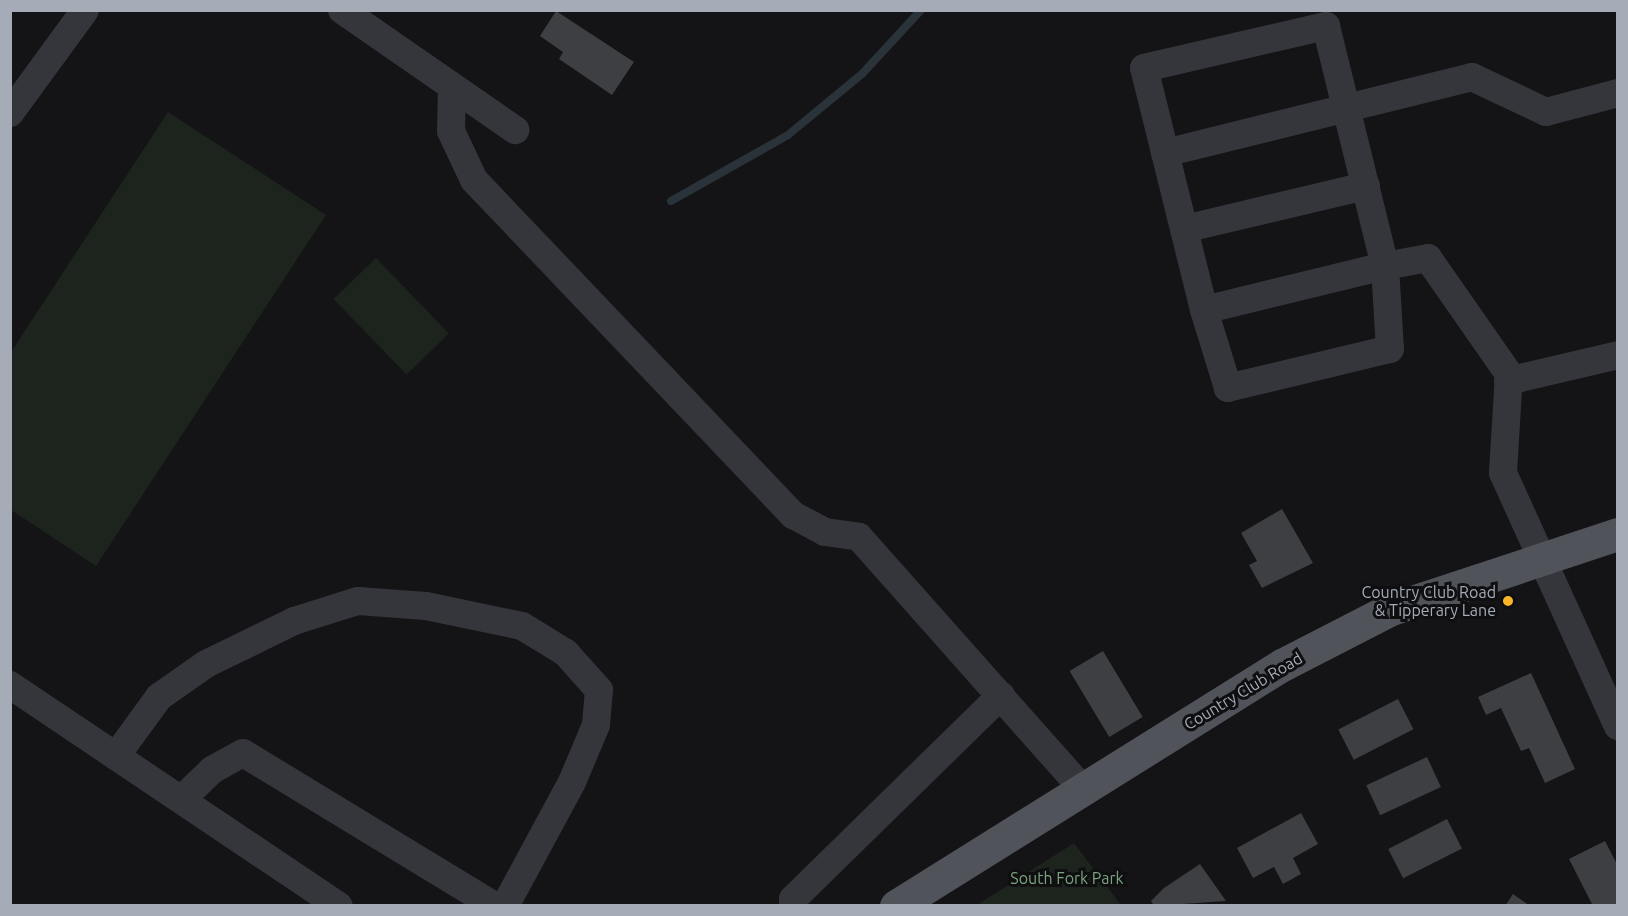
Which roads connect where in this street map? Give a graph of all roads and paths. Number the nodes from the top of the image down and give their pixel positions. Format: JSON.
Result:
{"nodes":[{"id":1,"x":85,"y":10,"type":"edge"},
{"id":2,"x":342,"y":10,"type":"edge"},
{"id":3,"x":452,"y":87,"type":"junction"},
{"id":4,"x":1617,"y":93,"type":"edge"},
{"id":5,"x":1347,"y":111,"type":"junction"},
{"id":6,"x":10,"y":113,"type":"edge"},
{"id":7,"x":515,"y":130,"type":"dead end"},
{"id":8,"x":1165,"y":153,"type":"junction"},
{"id":9,"x":1366,"y":186,"type":"junction"},
{"id":10,"x":1184,"y":229,"type":"junction"},
{"id":11,"x":1385,"y":266,"type":"junction"},
{"id":12,"x":1204,"y":310,"type":"junction"},
{"id":13,"x":1617,"y":355,"type":"edge"},
{"id":14,"x":1508,"y":381,"type":"junction"},
{"id":15,"x":1617,"y":534,"type":"edge"},
{"id":16,"x":1538,"y":559,"type":"junction"},
{"id":17,"x":10,"y":685,"type":"edge"},
{"id":18,"x":1001,"y":694,"type":"junction"},
{"id":19,"x":1617,"y":726,"type":"edge"},
{"id":20,"x":116,"y":756,"type":"junction"},
{"id":21,"x":1083,"y":789,"type":"junction"},
{"id":22,"x":182,"y":799,"type":"junction"},
{"id":23,"x":339,"y":906,"type":"edge"},
{"id":24,"x":495,"y":906,"type":"edge"},
{"id":25,"x":505,"y":906,"type":"edge"},
{"id":26,"x":794,"y":906,"type":"edge"},
{"id":27,"x":896,"y":906,"type":"edge"}],
"edges":[{"from":1,"to":6,"type":"street"},
{"from":2,"to":3,"type":"street"},
{"from":3,"to":7,"type":"street"},
{"from":3,"to":18,"type":"street"},
{"from":4,"to":5,"type":"street"},
{"from":5,"to":8,"type":"street"},
{"from":5,"to":8,"type":"street"},
{"from":5,"to":9,"type":"street"},
{"from":8,"to":10,"type":"street"},
{"from":9,"to":10,"type":"street"},
{"from":9,"to":11,"type":"street"},
{"from":10,"to":12,"type":"street"},
{"from":11,"to":12,"type":"street"},
{"from":11,"to":12,"type":"street"},
{"from":11,"to":14,"type":"street"},
{"from":13,"to":14,"type":"street"},
{"from":14,"to":16,"type":"street"},
{"from":15,"to":16,"type":"main road","name":"Country Club Road"},
{"from":16,"to":19,"type":"street"},
{"from":16,"to":21,"type":"main road","name":"Country Club Road"},
{"from":17,"to":20,"type":"street"},
{"from":18,"to":21,"type":"street"},
{"from":18,"to":26,"type":"street"},
{"from":20,"to":22,"type":"street"},
{"from":20,"to":25,"type":"street"},
{"from":21,"to":27,"type":"main road","name":"Country Club Road"},
{"from":22,"to":23,"type":"street"},
{"from":22,"to":24,"type":"street"}]}
